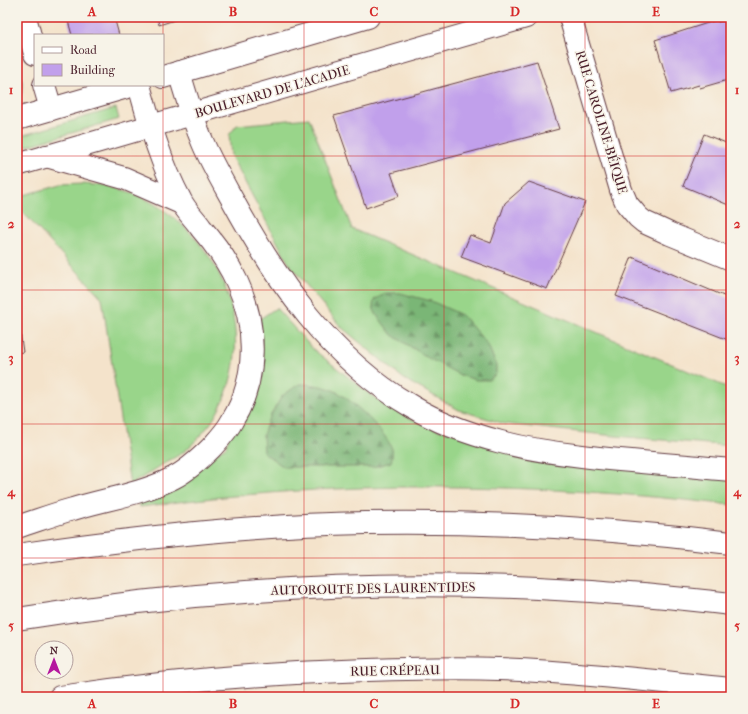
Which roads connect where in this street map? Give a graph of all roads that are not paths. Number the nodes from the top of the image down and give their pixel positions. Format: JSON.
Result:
{"nodes":[{"id":1,"x":24,"y":17,"type":"edge"},
{"id":2,"x":368,"y":17,"type":"edge"},
{"id":3,"x":526,"y":17,"type":"edge"},
{"id":4,"x":570,"y":17,"type":"edge"},
{"id":5,"x":34,"y":51,"type":"edge"},
{"id":6,"x":171,"y":74,"type":"edge"},
{"id":7,"x":44,"y":86,"type":"edge"},
{"id":8,"x":131,"y":86,"type":"edge"},
{"id":9,"x":139,"y":86,"type":"edge"},
{"id":10,"x":51,"y":109,"type":"junction"},
{"id":11,"x":192,"y":114,"type":"junction"},
{"id":12,"x":17,"y":119,"type":"edge"},
{"id":13,"x":151,"y":126,"type":"junction"},
{"id":14,"x":46,"y":156,"type":"junction"},
{"id":15,"x":17,"y":165,"type":"edge"},
{"id":16,"x":181,"y":203,"type":"junction"},
{"id":17,"x":731,"y":259,"type":"edge"},
{"id":18,"x":731,"y":470,"type":"edge"},
{"id":19,"x":17,"y":527,"type":"edge"},
{"id":20,"x":731,"y":542,"type":"edge"},
{"id":21,"x":17,"y":555,"type":"edge"},
{"id":22,"x":731,"y":604,"type":"edge"},
{"id":23,"x":17,"y":619,"type":"edge"},
{"id":24,"x":731,"y":689,"type":"edge"},
{"id":25,"x":60,"y":697,"type":"edge"}],
"edges":[{"from":1,"to":5,"type":"main road"},
{"from":2,"to":6,"type":"main road"},
{"from":3,"to":11,"type":"main road","name":"BOULEVARD DE L'ACADIE"},
{"from":4,"to":17,"type":"main road","name":"RUE CAROLINE-BÉIQUE"},
{"from":6,"to":11,"type":"main road"},
{"from":7,"to":10,"type":"main road"},
{"from":8,"to":10,"type":"main road"},
{"from":9,"to":13,"type":"main road"},
{"from":10,"to":12,"type":"main road"},
{"from":11,"to":13,"type":"main road","name":"BOULEVARD DE L'ACADIE"},
{"from":11,"to":18,"type":"main road"},
{"from":13,"to":14,"type":"main road","name":"BOULEVARD DE L'ACADIE"},
{"from":13,"to":16,"type":"main road"},
{"from":14,"to":15,"type":"main road","name":"BOULEVARD DE L'ACADIE"},
{"from":14,"to":16,"type":"main road"},
{"from":16,"to":19,"type":"main road"},
{"from":20,"to":21,"type":"main road"},
{"from":22,"to":23,"type":"main road","name":"AUTOROUTE DES LAURENTIDES"},
{"from":24,"to":25,"type":"main road","name":"RUE CRÉPEAU"}]}
